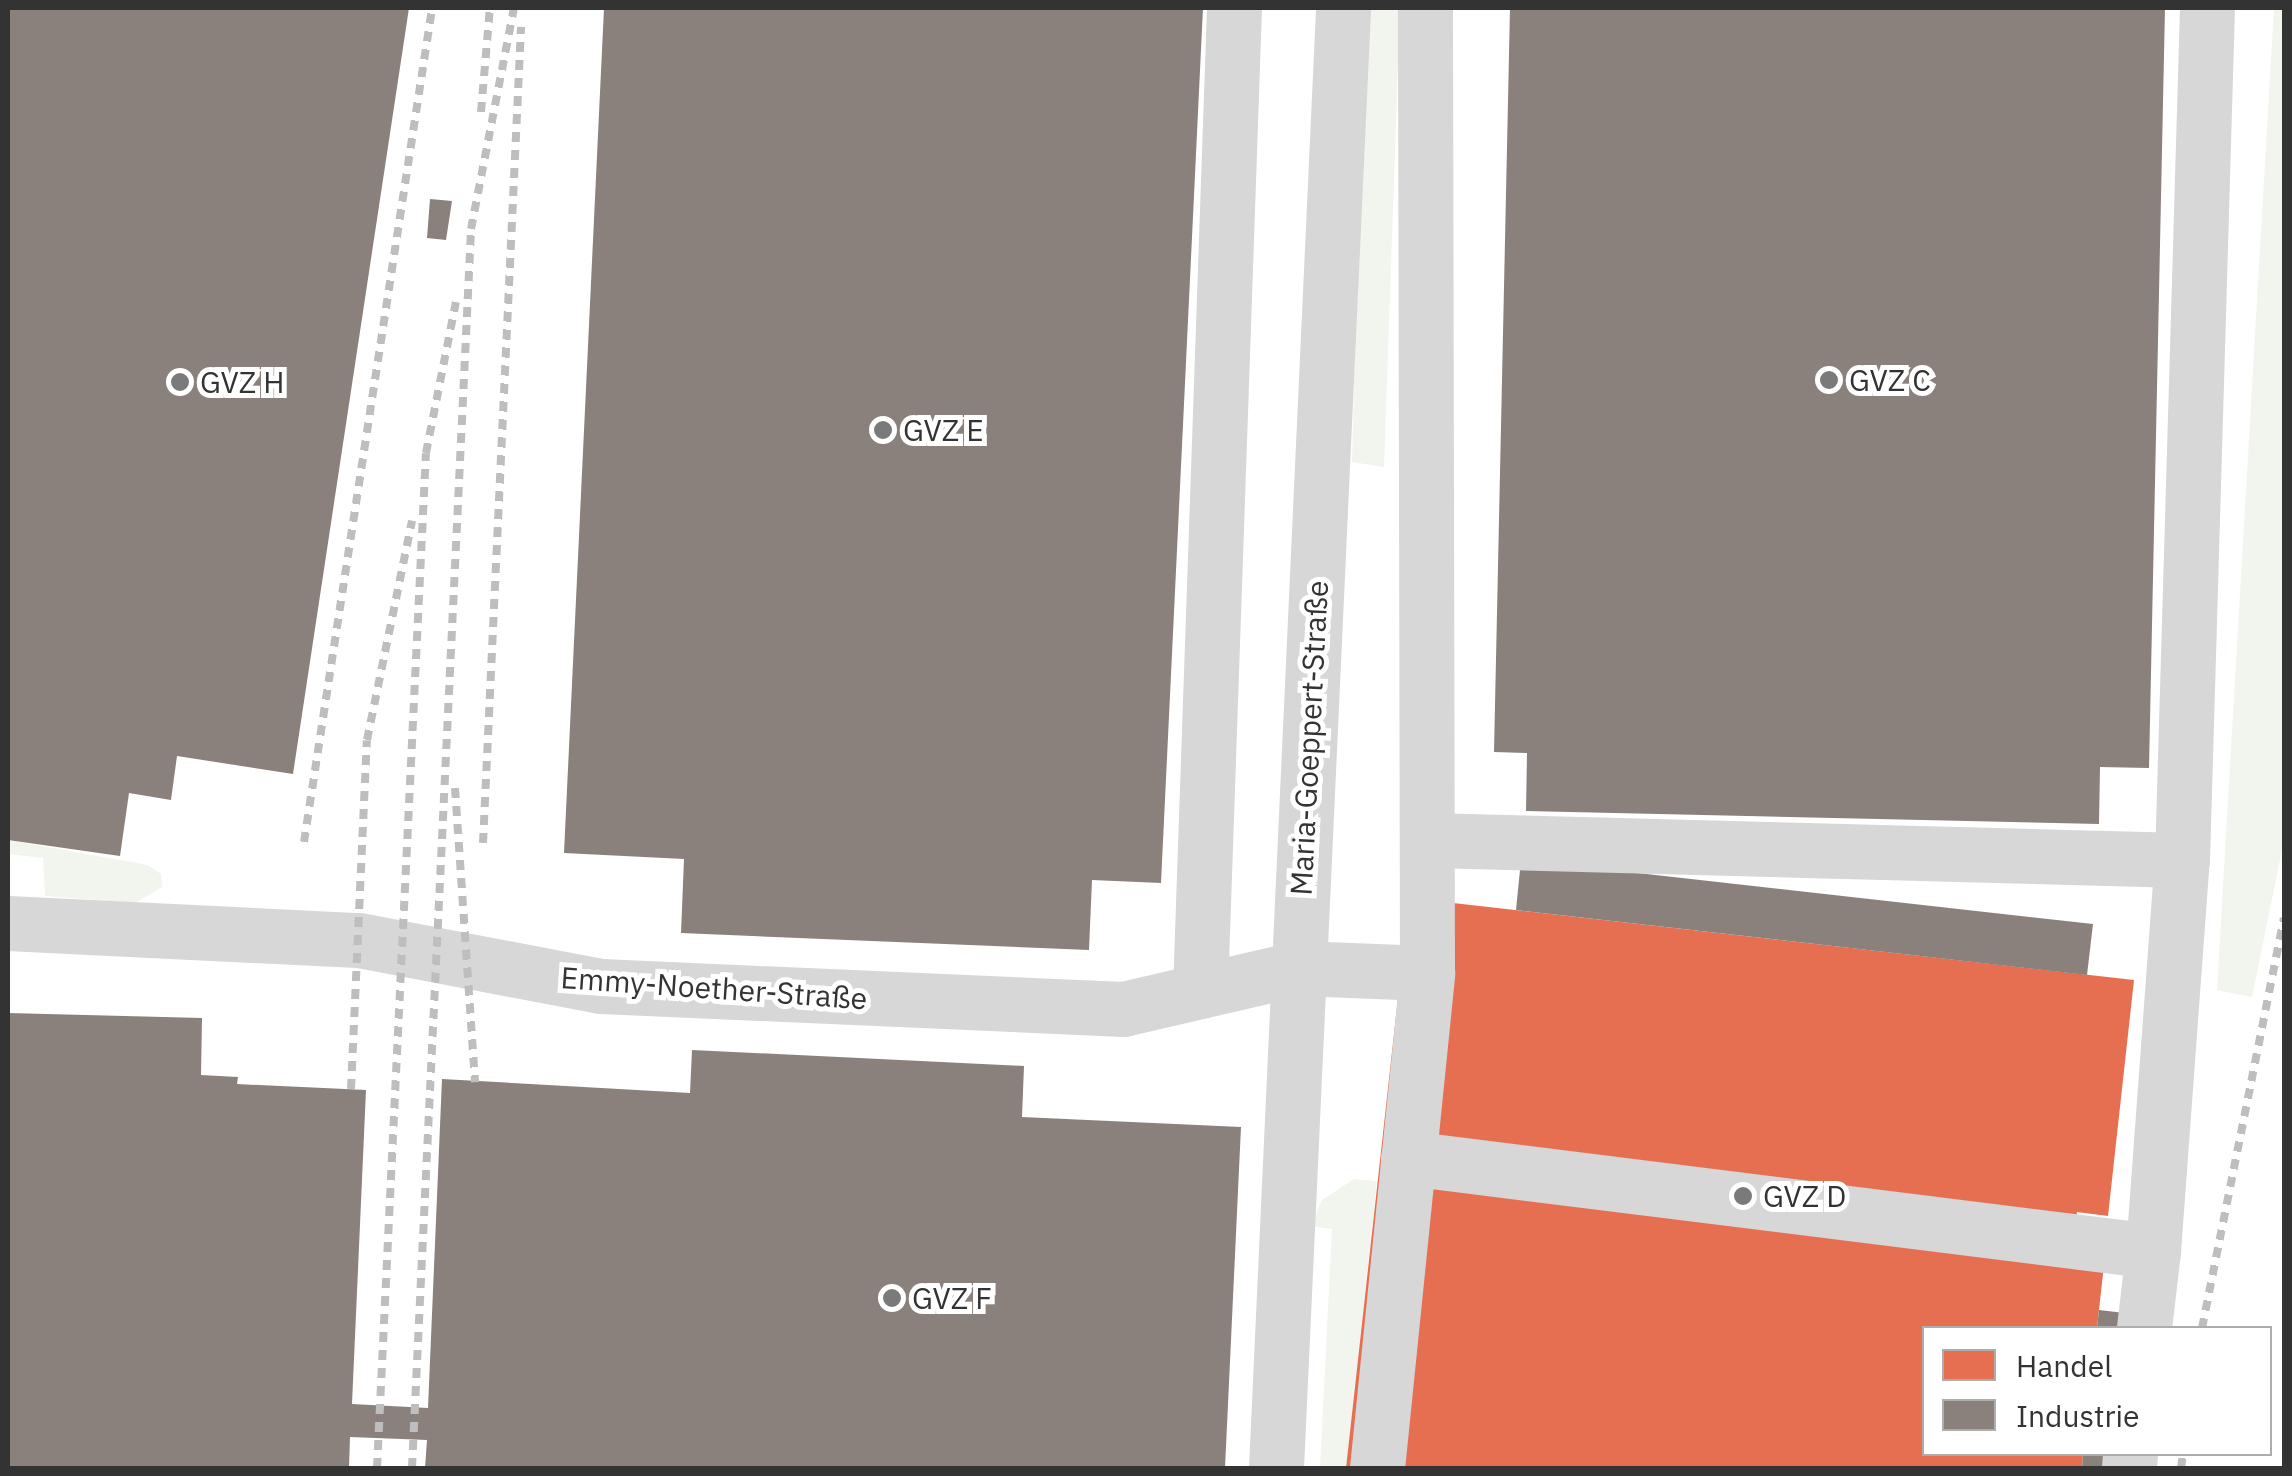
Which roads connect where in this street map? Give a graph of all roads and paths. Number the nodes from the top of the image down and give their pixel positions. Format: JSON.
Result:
{"nodes":[{"id":1,"x":1234,"y":8,"type":"edge"},
{"id":2,"x":1343,"y":8,"type":"edge"},
{"id":3,"x":1425,"y":8,"type":"edge"},
{"id":4,"x":2207,"y":8,"type":"edge"},
{"id":5,"x":1431,"y":840,"type":"junction"},
{"id":6,"x":2182,"y":860,"type":"junction"},
{"id":7,"x":8,"y":922,"type":"edge"},
{"id":8,"x":1299,"y":968,"type":"junction"},
{"id":9,"x":1427,"y":973,"type":"junction"},
{"id":10,"x":1200,"y":991,"type":"junction"},
{"id":11,"x":1408,"y":1158,"type":"junction"},
{"id":12,"x":2152,"y":1250,"type":"junction"},
{"id":13,"x":2144,"y":1326,"type":"edge"},
{"id":14,"x":1276,"y":1468,"type":"edge"},
{"id":15,"x":1377,"y":1468,"type":"edge"}],
"edges":[{"from":1,"to":10,"type":"lane"},
{"from":2,"to":8,"type":"lane","name":"Maria-Goeppert-Straße"},
{"from":3,"to":5,"type":"lane"},
{"from":4,"to":6,"type":"lane"},
{"from":5,"to":6,"type":"lane"},
{"from":5,"to":9,"type":"lane"},
{"from":6,"to":12,"type":"lane"},
{"from":7,"to":10,"type":"lane","name":"Emmy-Noether-Straße"},
{"from":8,"to":9,"type":"lane","name":"Emmy-Noether-Straße"},
{"from":8,"to":10,"type":"lane","name":"Emmy-Noether-Straße"},
{"from":8,"to":14,"type":"lane","name":"Maria-Goeppert-Straße"},
{"from":9,"to":11,"type":"lane"},
{"from":11,"to":12,"type":"lane"},
{"from":11,"to":15,"type":"lane"},
{"from":12,"to":13,"type":"lane"}]}
